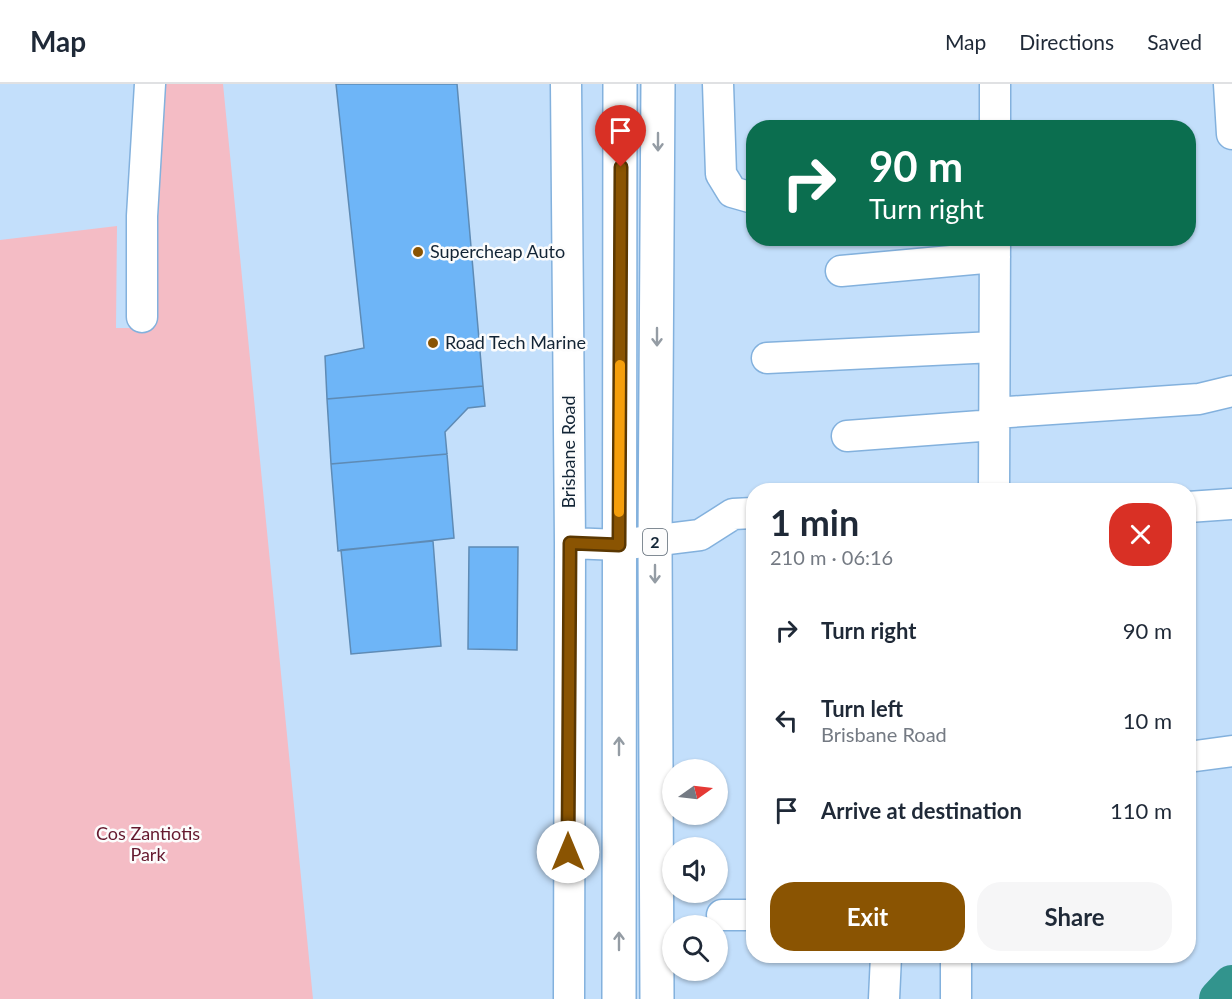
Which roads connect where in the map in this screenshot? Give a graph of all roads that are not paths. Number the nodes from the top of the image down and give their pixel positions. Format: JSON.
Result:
{"nodes":[{"id":1,"x":150,"y":84,"type":"edge"},
{"id":2,"x":566,"y":84,"type":"edge"},
{"id":3,"x":620,"y":84,"type":"edge"},
{"id":4,"x":658,"y":84,"type":"edge"},
{"id":5,"x":718,"y":84,"type":"edge"},
{"id":6,"x":995,"y":84,"type":"edge"},
{"id":7,"x":1229,"y":84,"type":"edge"},
{"id":8,"x":995,"y":120,"type":"edge"},
{"id":9,"x":1232,"y":134,"type":"edge"},
{"id":10,"x":746,"y":196,"type":"edge"},
{"id":11,"x":995,"y":248,"type":"edge"},
{"id":12,"x":841,"y":271,"type":"dead end"},
{"id":13,"x":142,"y":317,"type":"dead end"},
{"id":14,"x":994,"y":346,"type":"junction"},
{"id":15,"x":767,"y":358,"type":"dead end"},
{"id":16,"x":1232,"y":391,"type":"edge"},
{"id":17,"x":994,"y":419,"type":"junction"},
{"id":18,"x":847,"y":436,"type":"dead end"},
{"id":19,"x":994,"y":483,"type":"edge"},
{"id":20,"x":1232,"y":504,"type":"edge"},
{"id":21,"x":1196,"y":506,"type":"edge"},
{"id":22,"x":746,"y":513,"type":"edge"},
{"id":23,"x":656,"y":541,"type":"junction"},
{"id":24,"x":570,"y":543,"type":"junction"},
{"id":25,"x":619,"y":545,"type":"junction"},
{"id":26,"x":1232,"y":751,"type":"edge"},
{"id":27,"x":1196,"y":756,"type":"edge"},
{"id":28,"x":728,"y":915,"type":"edge"},
{"id":29,"x":746,"y":915,"type":"edge"},
{"id":30,"x":886,"y":963,"type":"edge"},
{"id":31,"x":956,"y":963,"type":"edge"},
{"id":32,"x":569,"y":999,"type":"edge"},
{"id":33,"x":619,"y":999,"type":"edge"},
{"id":34,"x":657,"y":999,"type":"edge"},
{"id":35,"x":884,"y":999,"type":"edge"},
{"id":36,"x":956,"y":999,"type":"edge"}],
"edges":[{"from":1,"to":13,"type":"lane"},
{"from":2,"to":24,"type":"lane","name":"Brisbane Road"},
{"from":3,"to":25,"type":"highway","number":"2"},
{"from":4,"to":23,"type":"highway","number":"2","one_way":true},
{"from":5,"to":10,"type":"lane"},
{"from":6,"to":8,"type":"lane"},
{"from":7,"to":9,"type":"lane"},
{"from":11,"to":12,"type":"lane"},
{"from":11,"to":14,"type":"lane"},
{"from":14,"to":15,"type":"lane"},
{"from":14,"to":17,"type":"lane"},
{"from":16,"to":17,"type":"lane"},
{"from":17,"to":18,"type":"lane"},
{"from":17,"to":19,"type":"lane"},
{"from":20,"to":21,"type":"lane"},
{"from":22,"to":23,"type":"lane"},
{"from":23,"to":25,"type":"lane"},
{"from":23,"to":34,"type":"highway","number":"2","one_way":true},
{"from":24,"to":25,"type":"lane"},
{"from":24,"to":32,"type":"lane","name":"Brisbane Road"},
{"from":33,"to":25,"type":"highway","number":"2","one_way":true},
{"from":26,"to":27,"type":"lane"},
{"from":28,"to":29,"type":"lane"},
{"from":30,"to":35,"type":"lane"},
{"from":31,"to":36,"type":"lane"}]}
